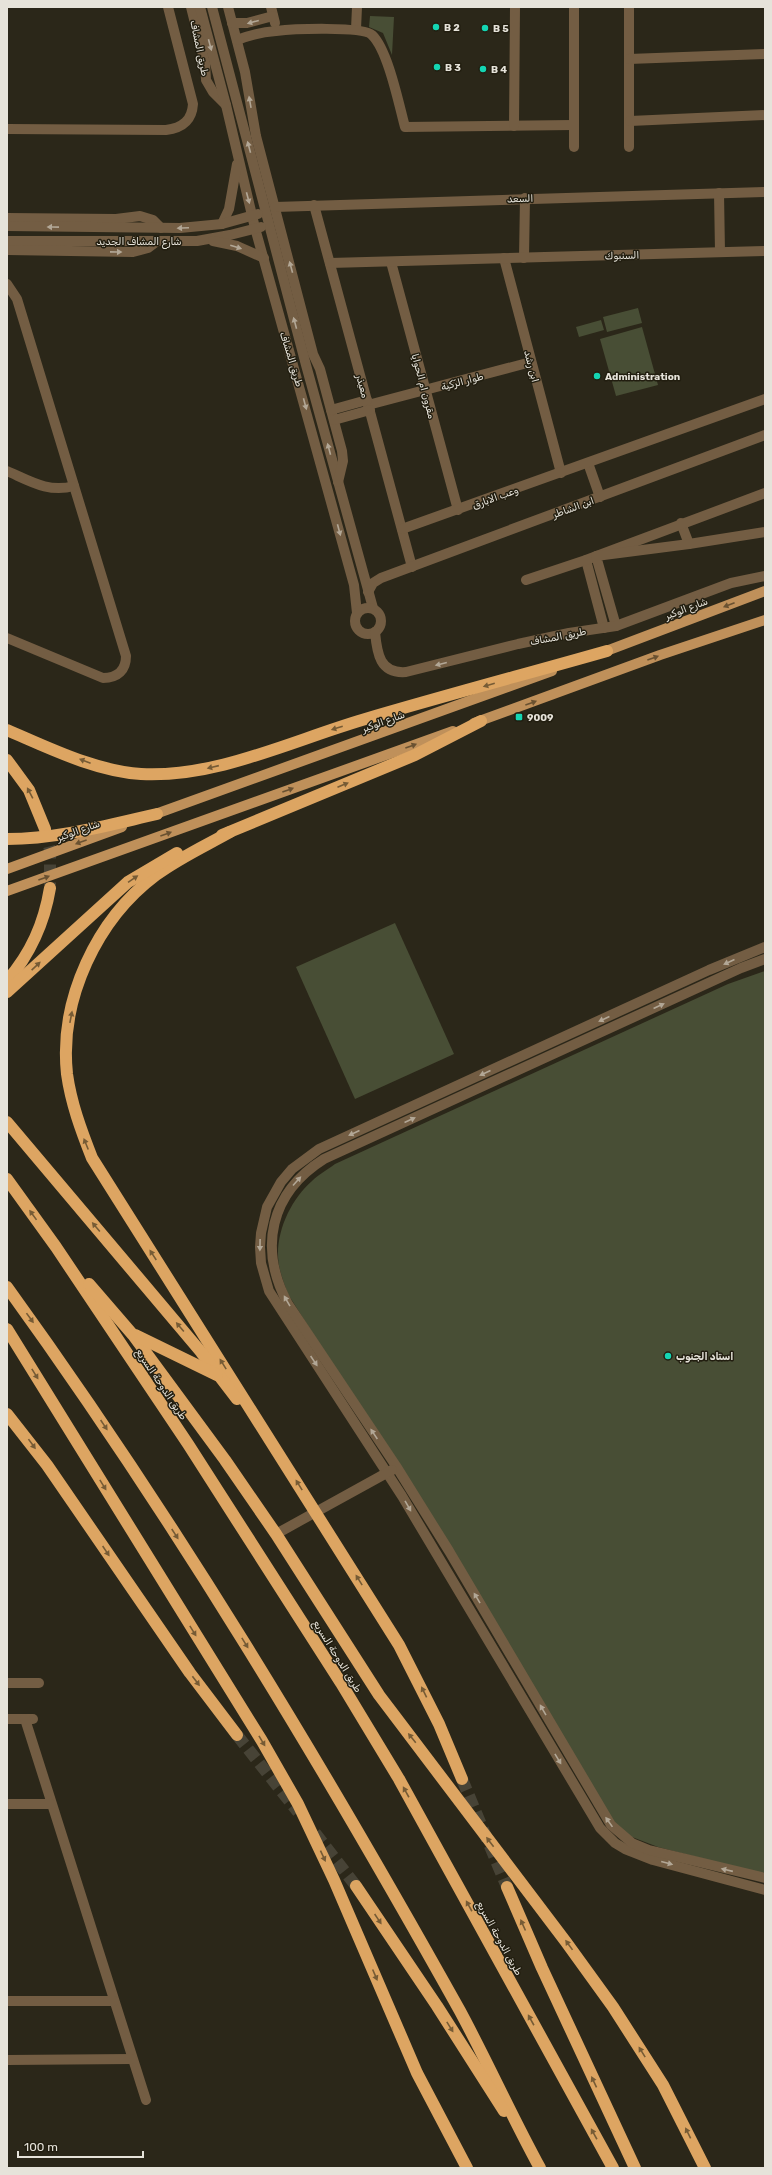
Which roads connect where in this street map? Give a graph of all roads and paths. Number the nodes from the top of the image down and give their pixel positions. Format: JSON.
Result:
{"nodes":[{"id":1,"x":168,"y":7,"type":"edge"},
{"id":2,"x":191,"y":7,"type":"edge"},
{"id":3,"x":200,"y":7,"type":"edge"},
{"id":4,"x":212,"y":7,"type":"edge"},
{"id":5,"x":228,"y":7,"type":"edge"},
{"id":6,"x":357,"y":7,"type":"edge"},
{"id":7,"x":515,"y":7,"type":"edge"},
{"id":8,"x":574,"y":7,"type":"edge"},
{"id":9,"x":628,"y":7,"type":"edge"},
{"id":10,"x":272,"y":12,"type":"edge"},
{"id":11,"x":232,"y":23,"type":"junction"},
{"id":12,"x":356,"y":29,"type":"junction"},
{"id":13,"x":277,"y":30,"type":"junction"},
{"id":14,"x":237,"y":40,"type":"junction"},
{"id":15,"x":240,"y":53,"type":"junction"},
{"id":16,"x":765,"y":54,"type":"edge"},
{"id":17,"x":629,"y":59,"type":"junction"},
{"id":18,"x":233,"y":86,"type":"junction"},
{"id":19,"x":226,"y":105,"type":"junction"},
{"id":20,"x":765,"y":115,"type":"edge"},
{"id":21,"x":630,"y":121,"type":"junction"},
{"id":22,"x":573,"y":125,"type":"junction"},
{"id":23,"x":514,"y":126,"type":"junction"},
{"id":24,"x":7,"y":129,"type":"edge"},
{"id":25,"x":574,"y":147,"type":"dead end"},
{"id":26,"x":629,"y":147,"type":"dead end"},
{"id":27,"x":238,"y":160,"type":"junction"},
{"id":28,"x":765,"y":192,"type":"edge"},
{"id":29,"x":719,"y":193,"type":"junction"},
{"id":30,"x":525,"y":198,"type":"junction"},
{"id":31,"x":314,"y":205,"type":"junction"},
{"id":32,"x":270,"y":210,"type":"junction"},
{"id":33,"x":253,"y":216,"type":"junction"},
{"id":34,"x":7,"y":218,"type":"edge"},
{"id":35,"x":222,"y":224,"type":"junction"},
{"id":36,"x":269,"y":225,"type":"junction"},
{"id":37,"x":7,"y":226,"type":"edge"},
{"id":38,"x":161,"y":228,"type":"junction"},
{"id":39,"x":255,"y":228,"type":"junction"},
{"id":40,"x":207,"y":239,"type":"junction"},
{"id":41,"x":7,"y":241,"type":"edge"},
{"id":42,"x":156,"y":242,"type":"junction"},
{"id":43,"x":7,"y":250,"type":"edge"},
{"id":44,"x":765,"y":251,"type":"edge"},
{"id":45,"x":720,"y":252,"type":"junction"},
{"id":46,"x":264,"y":258,"type":"junction"},
{"id":47,"x":504,"y":258,"type":"junction"},
{"id":48,"x":524,"y":258,"type":"junction"},
{"id":49,"x":391,"y":262,"type":"junction"},
{"id":50,"x":330,"y":264,"type":"junction"},
{"id":51,"x":7,"y":284,"type":"edge"},
{"id":52,"x":532,"y":362,"type":"junction"},
{"id":53,"x":306,"y":365,"type":"junction"},
{"id":54,"x":324,"y":385,"type":"junction"},
{"id":55,"x":426,"y":391,"type":"junction"},
{"id":56,"x":765,"y":399,"type":"edge"},
{"id":57,"x":368,"y":405,"type":"junction"},
{"id":58,"x":332,"y":415,"type":"junction"},
{"id":59,"x":765,"y":435,"type":"edge"},
{"id":60,"x":588,"y":463,"type":"junction"},
{"id":61,"x":7,"y":471,"type":"edge"},
{"id":62,"x":561,"y":473,"type":"junction"},
{"id":63,"x":338,"y":484,"type":"junction"},
{"id":64,"x":74,"y":486,"type":"junction"},
{"id":65,"x":765,"y":494,"type":"edge"},
{"id":66,"x":600,"y":497,"type":"junction"},
{"id":67,"x":458,"y":510,"type":"junction"},
{"id":68,"x":346,"y":514,"type":"junction"},
{"id":69,"x":682,"y":523,"type":"junction"},
{"id":70,"x":402,"y":529,"type":"junction"},
{"id":71,"x":765,"y":532,"type":"edge"},
{"id":72,"x":689,"y":544,"type":"junction"},
{"id":73,"x":596,"y":556,"type":"junction"},
{"id":74,"x":586,"y":560,"type":"junction"},
{"id":75,"x":412,"y":567,"type":"junction"},
{"id":76,"x":765,"y":576,"type":"edge"},
{"id":77,"x":381,"y":578,"type":"junction"},
{"id":78,"x":526,"y":580,"type":"dead end"},
{"id":79,"x":765,"y":591,"type":"edge"},
{"id":80,"x":368,"y":592,"type":"junction"},
{"id":81,"x":373,"y":608,"type":"junction"},
{"id":82,"x":357,"y":613,"type":"junction"},
{"id":83,"x":765,"y":620,"type":"edge"},
{"id":84,"x":616,"y":626,"type":"junction"},
{"id":85,"x":604,"y":628,"type":"junction"},
{"id":86,"x":375,"y":632,"type":"junction"},
{"id":87,"x":7,"y":638,"type":"edge"},
{"id":88,"x":607,"y":651,"type":"junction"},
{"id":89,"x":481,"y":721,"type":"junction"},
{"id":90,"x":7,"y":730,"type":"edge"},
{"id":91,"x":7,"y":760,"type":"edge"},
{"id":92,"x":157,"y":814,"type":"junction"},
{"id":93,"x":45,"y":829,"type":"tunnel mouth"},
{"id":94,"x":230,"y":832,"type":"junction"},
{"id":95,"x":7,"y":840,"type":"edge"},
{"id":96,"x":7,"y":869,"type":"edge"},
{"id":97,"x":50,"y":888,"type":"tunnel mouth"},
{"id":98,"x":7,"y":891,"type":"edge"},
{"id":99,"x":765,"y":947,"type":"edge"},
{"id":100,"x":765,"y":959,"type":"edge"},
{"id":101,"x":7,"y":981,"type":"edge"},
{"id":102,"x":7,"y":992,"type":"edge"},
{"id":103,"x":7,"y":1122,"type":"edge"},
{"id":104,"x":7,"y":1179,"type":"edge"},
{"id":105,"x":56,"y":1246,"type":"junction"},
{"id":106,"x":7,"y":1287,"type":"edge"},
{"id":107,"x":7,"y":1329,"type":"edge"},
{"id":108,"x":133,"y":1335,"type":"junction"},
{"id":109,"x":220,"y":1377,"type":"junction"},
{"id":110,"x":7,"y":1414,"type":"edge"},
{"id":111,"x":281,"y":1457,"type":"junction"},
{"id":112,"x":396,"y":1466,"type":"junction"},
{"id":113,"x":387,"y":1473,"type":"junction"},
{"id":114,"x":316,"y":1512,"type":"junction"},
{"id":115,"x":276,"y":1534,"type":"junction"},
{"id":116,"x":7,"y":1683,"type":"edge"},
{"id":117,"x":39,"y":1683,"type":"dead end"},
{"id":118,"x":7,"y":1719,"type":"edge"},
{"id":119,"x":237,"y":1735,"type":"tunnel mouth"},
{"id":120,"x":462,"y":1779,"type":"tunnel mouth"},
{"id":121,"x":7,"y":1804,"type":"edge"},
{"id":122,"x":51,"y":1804,"type":"junction"},
{"id":123,"x":765,"y":1878,"type":"edge"},
{"id":124,"x":356,"y":1886,"type":"tunnel mouth"},
{"id":125,"x":507,"y":1887,"type":"tunnel mouth"},
{"id":126,"x":765,"y":1890,"type":"edge"},
{"id":127,"x":7,"y":2001,"type":"edge"},
{"id":128,"x":114,"y":2001,"type":"junction"},
{"id":129,"x":132,"y":2059,"type":"junction"},
{"id":130,"x":7,"y":2060,"type":"edge"},
{"id":131,"x":146,"y":2100,"type":"dead end"},
{"id":132,"x":538,"y":2165,"type":"edge"},
{"id":133,"x":467,"y":2168,"type":"edge"},
{"id":134,"x":613,"y":2168,"type":"edge"},
{"id":135,"x":635,"y":2168,"type":"edge"},
{"id":136,"x":706,"y":2168,"type":"edge"}],
"edges":[{"from":1,"to":24,"type":"street"},
{"from":2,"to":19,"type":"street","name":"طريق المشاف"},
{"from":3,"to":19,"type":"street","name":"طريق المشاف","one_way":true},
{"from":4,"to":18,"type":"street","name":"طريق المشاف"},
{"from":5,"to":11,"type":"street","name":"طريق المشاف"},
{"from":6,"to":12,"type":"street"},
{"from":7,"to":23,"type":"street"},
{"from":8,"to":22,"type":"street"},
{"from":9,"to":17,"type":"street"},
{"from":10,"to":11,"type":"street","one_way":true},
{"from":10,"to":13,"type":"street"},
{"from":11,"to":14,"type":"street","name":"طريق المشاف"},
{"from":12,"to":13,"type":"street"},
{"from":12,"to":23,"type":"street"},
{"from":13,"to":14,"type":"street"},
{"from":14,"to":15,"type":"street","name":"طريق المشاف"},
{"from":15,"to":18,"type":"street"},
{"from":32,"to":15,"type":"street","name":"طريق المشاف","one_way":true},
{"from":16,"to":17,"type":"street"},
{"from":17,"to":21,"type":"street"},
{"from":32,"to":18,"type":"street","name":"طريق المشاف","one_way":true},
{"from":19,"to":27,"type":"street","name":"طريق المشاف"},
{"from":20,"to":21,"type":"street"},
{"from":21,"to":26,"type":"street"},
{"from":22,"to":23,"type":"street"},
{"from":22,"to":25,"type":"street"},
{"from":27,"to":33,"type":"street","name":"طريق المشاف","one_way":true},
{"from":27,"to":35,"type":"street"},
{"from":28,"to":29,"type":"street","name":"السعد"},
{"from":29,"to":30,"type":"street","name":"السعد"},
{"from":29,"to":45,"type":"street"},
{"from":30,"to":31,"type":"street","name":"السعد"},
{"from":30,"to":48,"type":"street"},
{"from":31,"to":32,"type":"street","name":"السعد"},
{"from":31,"to":50,"type":"street","name":"معيذر"},
{"from":32,"to":33,"type":"street","name":"شارع المشاف الجديد"},
{"from":32,"to":36,"type":"street","name":"طريق المشاف"},
{"from":54,"to":32,"type":"street","name":"طريق المشاف","one_way":true},
{"from":33,"to":35,"type":"street","name":"شارع المشاف الجديد"},
{"from":33,"to":39,"type":"street","name":"طريق المشاف"},
{"from":34,"to":38,"type":"street"},
{"from":35,"to":38,"type":"street","name":"شارع المشاف الجديد","one_way":true},
{"from":36,"to":39,"type":"street","name":"شارع المشاف الجديد"},
{"from":53,"to":36,"type":"street","name":"طريق المشاف","one_way":true},
{"from":38,"to":37,"type":"street","name":"شارع المشاف الجديد","one_way":true},
{"from":39,"to":40,"type":"street","name":"شارع المشاف الجديد"},
{"from":39,"to":46,"type":"street","name":"طريق المشاف"},
{"from":40,"to":42,"type":"street","name":"شارع المشاف الجديد"},
{"from":40,"to":46,"type":"street","one_way":true},
{"from":41,"to":42,"type":"street","name":"شارع المشاف الجديد"},
{"from":43,"to":42,"type":"street","one_way":true},
{"from":44,"to":45,"type":"street","name":"السنبوك"},
{"from":45,"to":48,"type":"street","name":"السنبوك"},
{"from":46,"to":82,"type":"street","name":"طريق المشاف","one_way":true},
{"from":47,"to":48,"type":"street","name":"السنبوك"},
{"from":47,"to":49,"type":"street","name":"السنبوك"},
{"from":47,"to":52,"type":"street","name":"ابن رشد"},
{"from":49,"to":50,"type":"street","name":"السنبوك"},
{"from":49,"to":55,"type":"street","name":"مقرون ام الحوايا"},
{"from":50,"to":57,"type":"street","name":"معيذر"},
{"from":51,"to":64,"type":"street"},
{"from":52,"to":55,"type":"street","name":"طوار الرّكية"},
{"from":52,"to":62,"type":"street","name":"ابن رشد"},
{"from":53,"to":54,"type":"street"},
{"from":63,"to":53,"type":"street","name":"طريق المشاف","one_way":true},
{"from":54,"to":58,"type":"street","name":"طريق المشاف"},
{"from":55,"to":57,"type":"street","name":"طوار الرّكية"},
{"from":55,"to":67,"type":"street","name":"مقرون ام الحوايا"},
{"from":56,"to":60,"type":"street","name":"وعب الابارق"},
{"from":57,"to":58,"type":"street","name":"طوار الرّكية"},
{"from":57,"to":70,"type":"street","name":"معيذر"},
{"from":58,"to":63,"type":"street","name":"طريق المشاف"},
{"from":59,"to":66,"type":"street","name":"ابن الشاطر"},
{"from":60,"to":62,"type":"street","name":"وعب الابارق"},
{"from":60,"to":66,"type":"street"},
{"from":61,"to":64,"type":"street"},
{"from":62,"to":67,"type":"street","name":"وعب الابارق"},
{"from":63,"to":68,"type":"street","name":"طريق المشاف"},
{"from":64,"to":87,"type":"street"},
{"from":65,"to":69,"type":"street"},
{"from":66,"to":75,"type":"street","name":"ابن الشاطر"},
{"from":67,"to":70,"type":"street","name":"وعب الابارق"},
{"from":68,"to":77,"type":"street"},
{"from":68,"to":80,"type":"street","name":"طريق المشاف"},
{"from":69,"to":72,"type":"street"},
{"from":69,"to":73,"type":"street"},
{"from":70,"to":75,"type":"street","name":"معيذر"},
{"from":71,"to":72,"type":"street"},
{"from":72,"to":73,"type":"street"},
{"from":73,"to":74,"type":"street"},
{"from":73,"to":84,"type":"street"},
{"from":74,"to":78,"type":"street"},
{"from":74,"to":85,"type":"street"},
{"from":75,"to":77,"type":"street","name":"ابن الشاطر"},
{"from":76,"to":84,"type":"street","name":"طريق المشاف"},
{"from":77,"to":80,"type":"street","name":"ابن الشاطر"},
{"from":79,"to":88,"type":"main road","name":"شارع الوكير","one_way":true},
{"from":80,"to":81,"type":"street","name":"طريق المشاف"},
{"from":81,"to":82,"type":"street"},
{"from":81,"to":86,"type":"street"},
{"from":82,"to":86,"type":"street"},
{"from":89,"to":83,"type":"main road","one_way":true},
{"from":84,"to":85,"type":"street","name":"طريق المشاف"},
{"from":85,"to":86,"type":"street","name":"طريق المشاف","one_way":true},
{"from":88,"to":90,"type":"highway","one_way":true},
{"from":88,"to":92,"type":"main road","name":"شارع الوكير"},
{"from":94,"to":89,"type":"highway","one_way":true},
{"from":98,"to":89,"type":"main road","one_way":true},
{"from":93,"to":91,"type":"highway","one_way":true},
{"from":92,"to":95,"type":"highway"},
{"from":92,"to":96,"type":"main road","name":"شارع الوكير","one_way":true},
{"from":102,"to":94,"type":"highway","one_way":true},
{"from":111,"to":94,"type":"highway","one_way":true},
{"from":97,"to":101,"type":"highway"},
{"from":99,"to":113,"type":"street","one_way":true},
{"from":112,"to":100,"type":"street","one_way":true},
{"from":109,"to":103,"type":"highway","one_way":true},
{"from":105,"to":104,"type":"highway","name":"طريق الدوحة السريع","one_way":true},
{"from":105,"to":108,"type":"highway"},
{"from":134,"to":105,"type":"highway","name":"طريق الدوحة السريع","one_way":true},
{"from":106,"to":132,"type":"highway","one_way":true},
{"from":107,"to":133,"type":"highway","one_way":true},
{"from":108,"to":109,"type":"highway"},
{"from":108,"to":115,"type":"highway"},
{"from":109,"to":111,"type":"highway"},
{"from":110,"to":119,"type":"highway","one_way":true},
{"from":114,"to":111,"type":"highway","one_way":true},
{"from":112,"to":113,"type":"street"},
{"from":123,"to":112,"type":"street","one_way":true},
{"from":113,"to":114,"type":"street"},
{"from":113,"to":126,"type":"street","one_way":true},
{"from":114,"to":115,"type":"street"},
{"from":120,"to":114,"type":"highway","one_way":true},
{"from":136,"to":115,"type":"highway","one_way":true},
{"from":116,"to":117,"type":"street"},
{"from":118,"to":122,"type":"street"},
{"from":121,"to":122,"type":"street"},
{"from":122,"to":128,"type":"street"},
{"from":124,"to":132,"type":"highway","one_way":true},
{"from":135,"to":125,"type":"highway","one_way":true},
{"from":127,"to":128,"type":"street"},
{"from":128,"to":129,"type":"street"},
{"from":129,"to":130,"type":"street"},
{"from":129,"to":131,"type":"street"}]}
